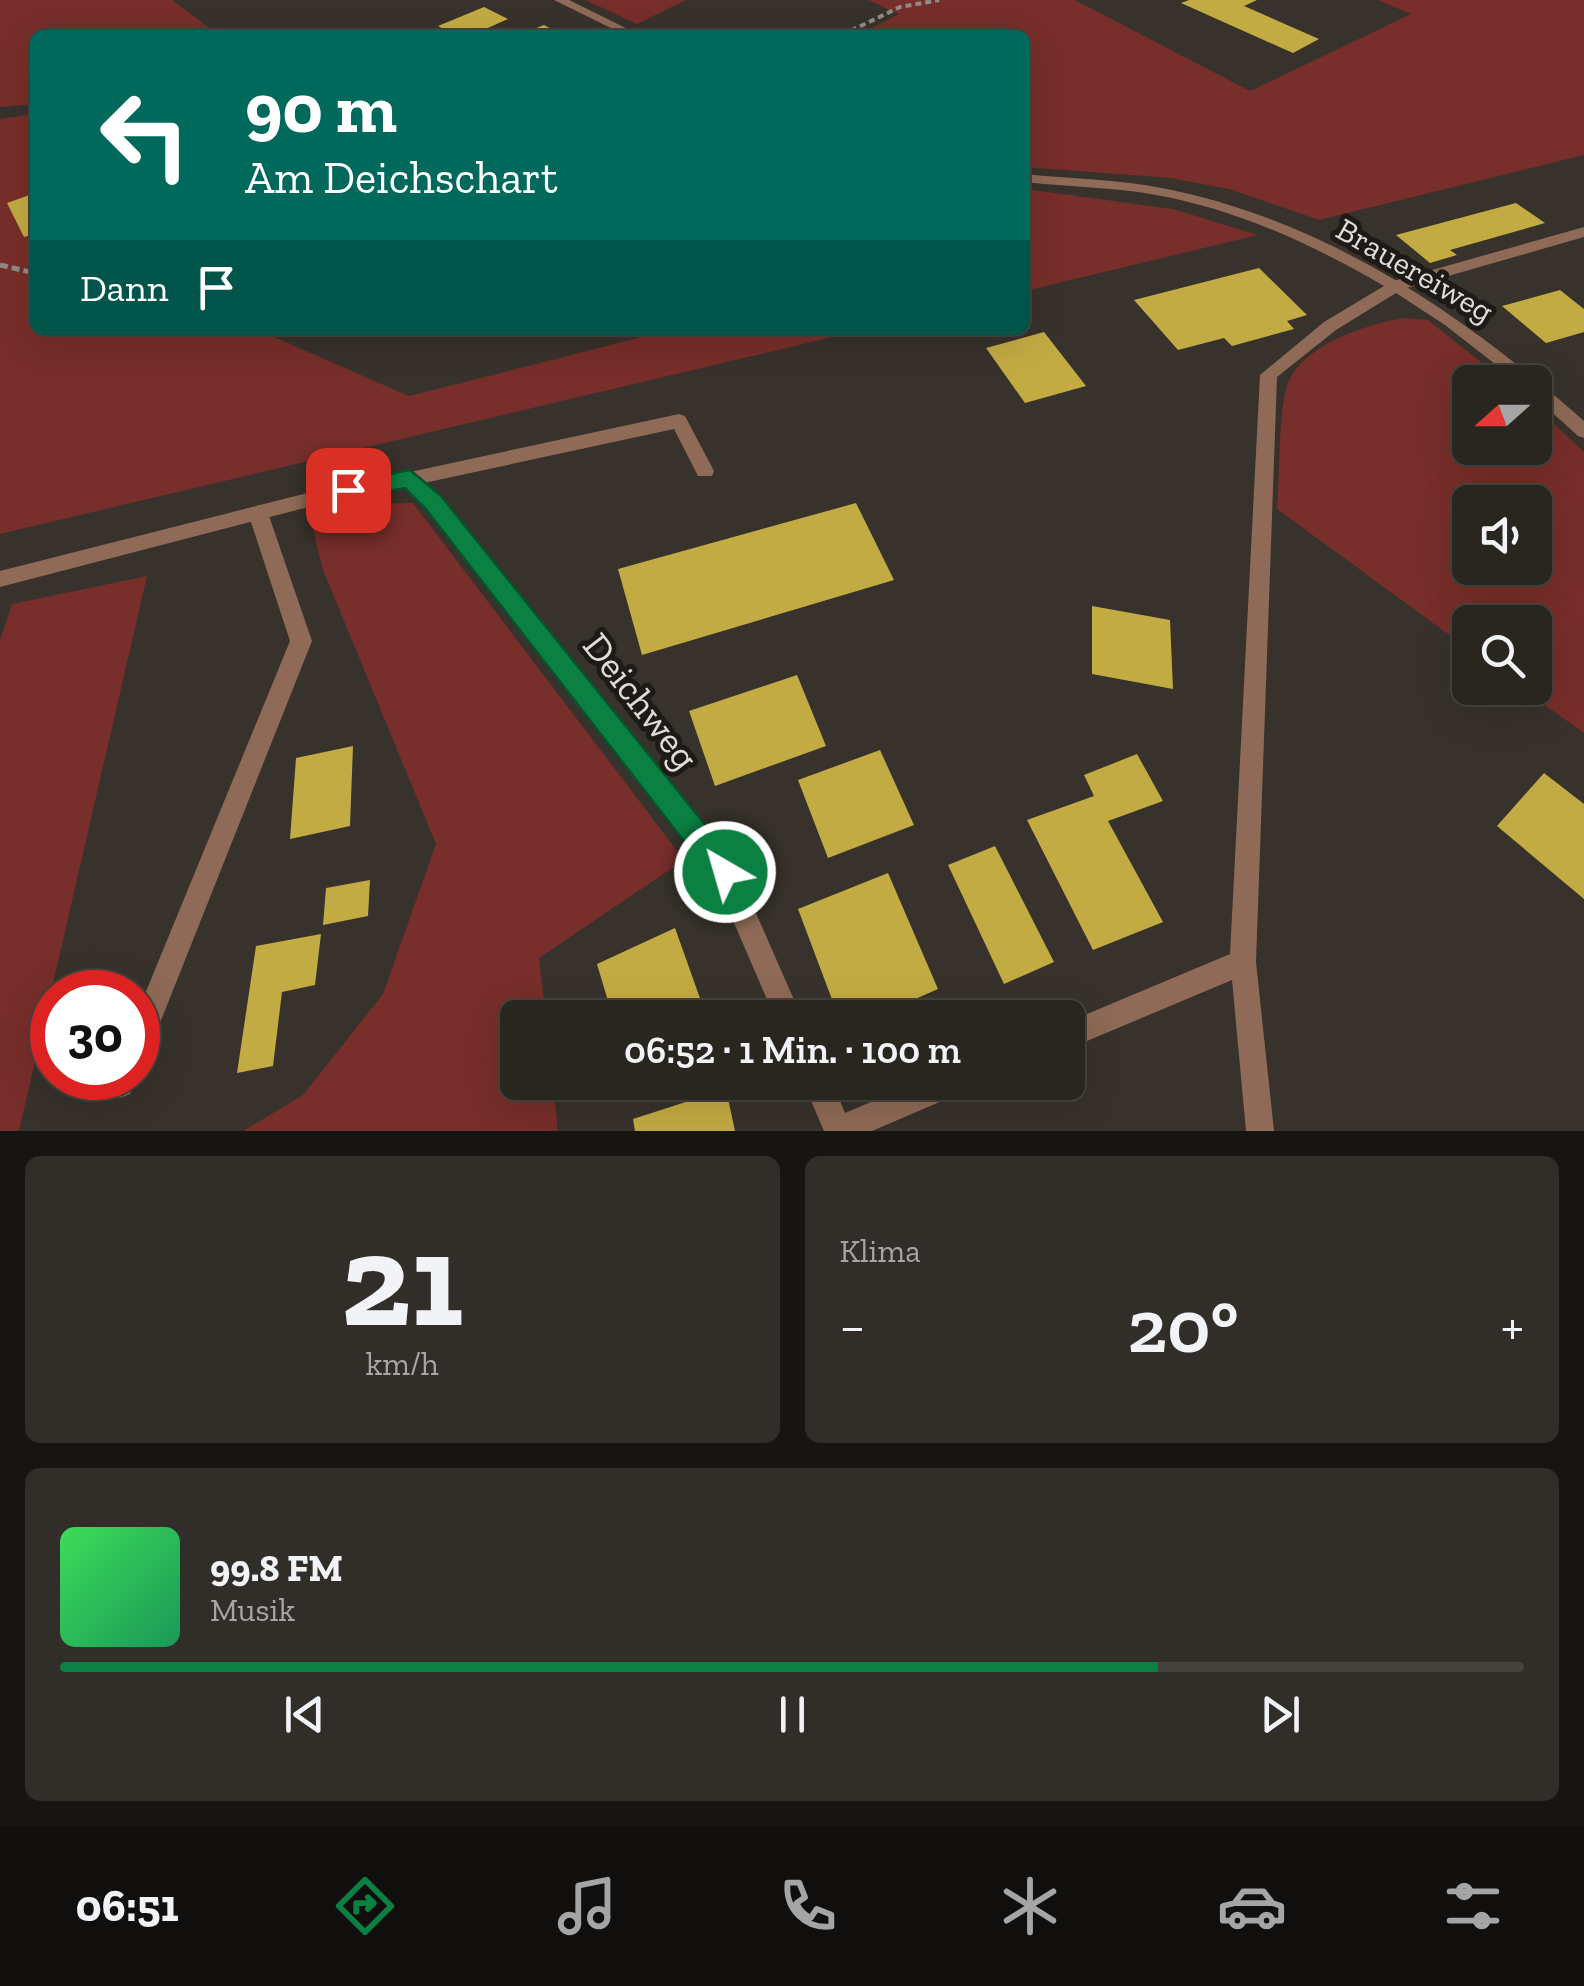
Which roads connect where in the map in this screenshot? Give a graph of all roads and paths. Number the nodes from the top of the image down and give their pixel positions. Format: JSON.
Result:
{"nodes":[{"id":1,"x":560,"y":0,"type":"edge"},
{"id":2,"x":939,"y":0,"type":"edge"},
{"id":3,"x":623,"y":30,"type":"edge"},
{"id":4,"x":852,"y":30,"type":"edge"},
{"id":5,"x":1030,"y":179,"type":"edge"},
{"id":6,"x":1584,"y":232,"type":"edge"},
{"id":7,"x":0,"y":265,"type":"edge"},
{"id":8,"x":30,"y":272,"type":"edge"},
{"id":9,"x":1396,"y":286,"type":"junction"},
{"id":10,"x":1509,"y":365,"type":"edge"},
{"id":11,"x":1552,"y":403,"type":"edge"},
{"id":12,"x":1584,"y":431,"type":"edge"},
{"id":13,"x":705,"y":471,"type":"dead end"},
{"id":14,"x":410,"y":478,"type":"junction"},
{"id":15,"x":258,"y":513,"type":"junction"},
{"id":16,"x":0,"y":578,"type":"edge"},
{"id":17,"x":1243,"y":962,"type":"junction"},
{"id":18,"x":160,"y":989,"type":"edge"},
{"id":19,"x":780,"y":1000,"type":"edge"},
{"id":20,"x":1085,"y":1028,"type":"edge"},
{"id":21,"x":825,"y":1100,"type":"edge"},
{"id":22,"x":909,"y":1100,"type":"edge"},
{"id":23,"x":838,"y":1130,"type":"edge"},
{"id":24,"x":1260,"y":1131,"type":"edge"}],
"edges":[{"from":1,"to":3,"type":"street"},
{"from":2,"to":4,"type":"path"},
{"from":5,"to":9,"type":"street","name":"Brauereiweg"},
{"from":6,"to":9,"type":"street"},
{"from":7,"to":8,"type":"path"},
{"from":9,"to":10,"type":"street","name":"Brauereiweg"},
{"from":9,"to":17,"type":"street"},
{"from":11,"to":12,"type":"street"},
{"from":13,"to":14,"type":"street"},
{"from":14,"to":15,"type":"street"},
{"from":14,"to":19,"type":"street","name":"Deichweg"},
{"from":15,"to":16,"type":"street"},
{"from":15,"to":18,"type":"street"},
{"from":17,"to":20,"type":"street"},
{"from":17,"to":24,"type":"street"},
{"from":21,"to":23,"type":"street"},
{"from":22,"to":23,"type":"street"}]}
